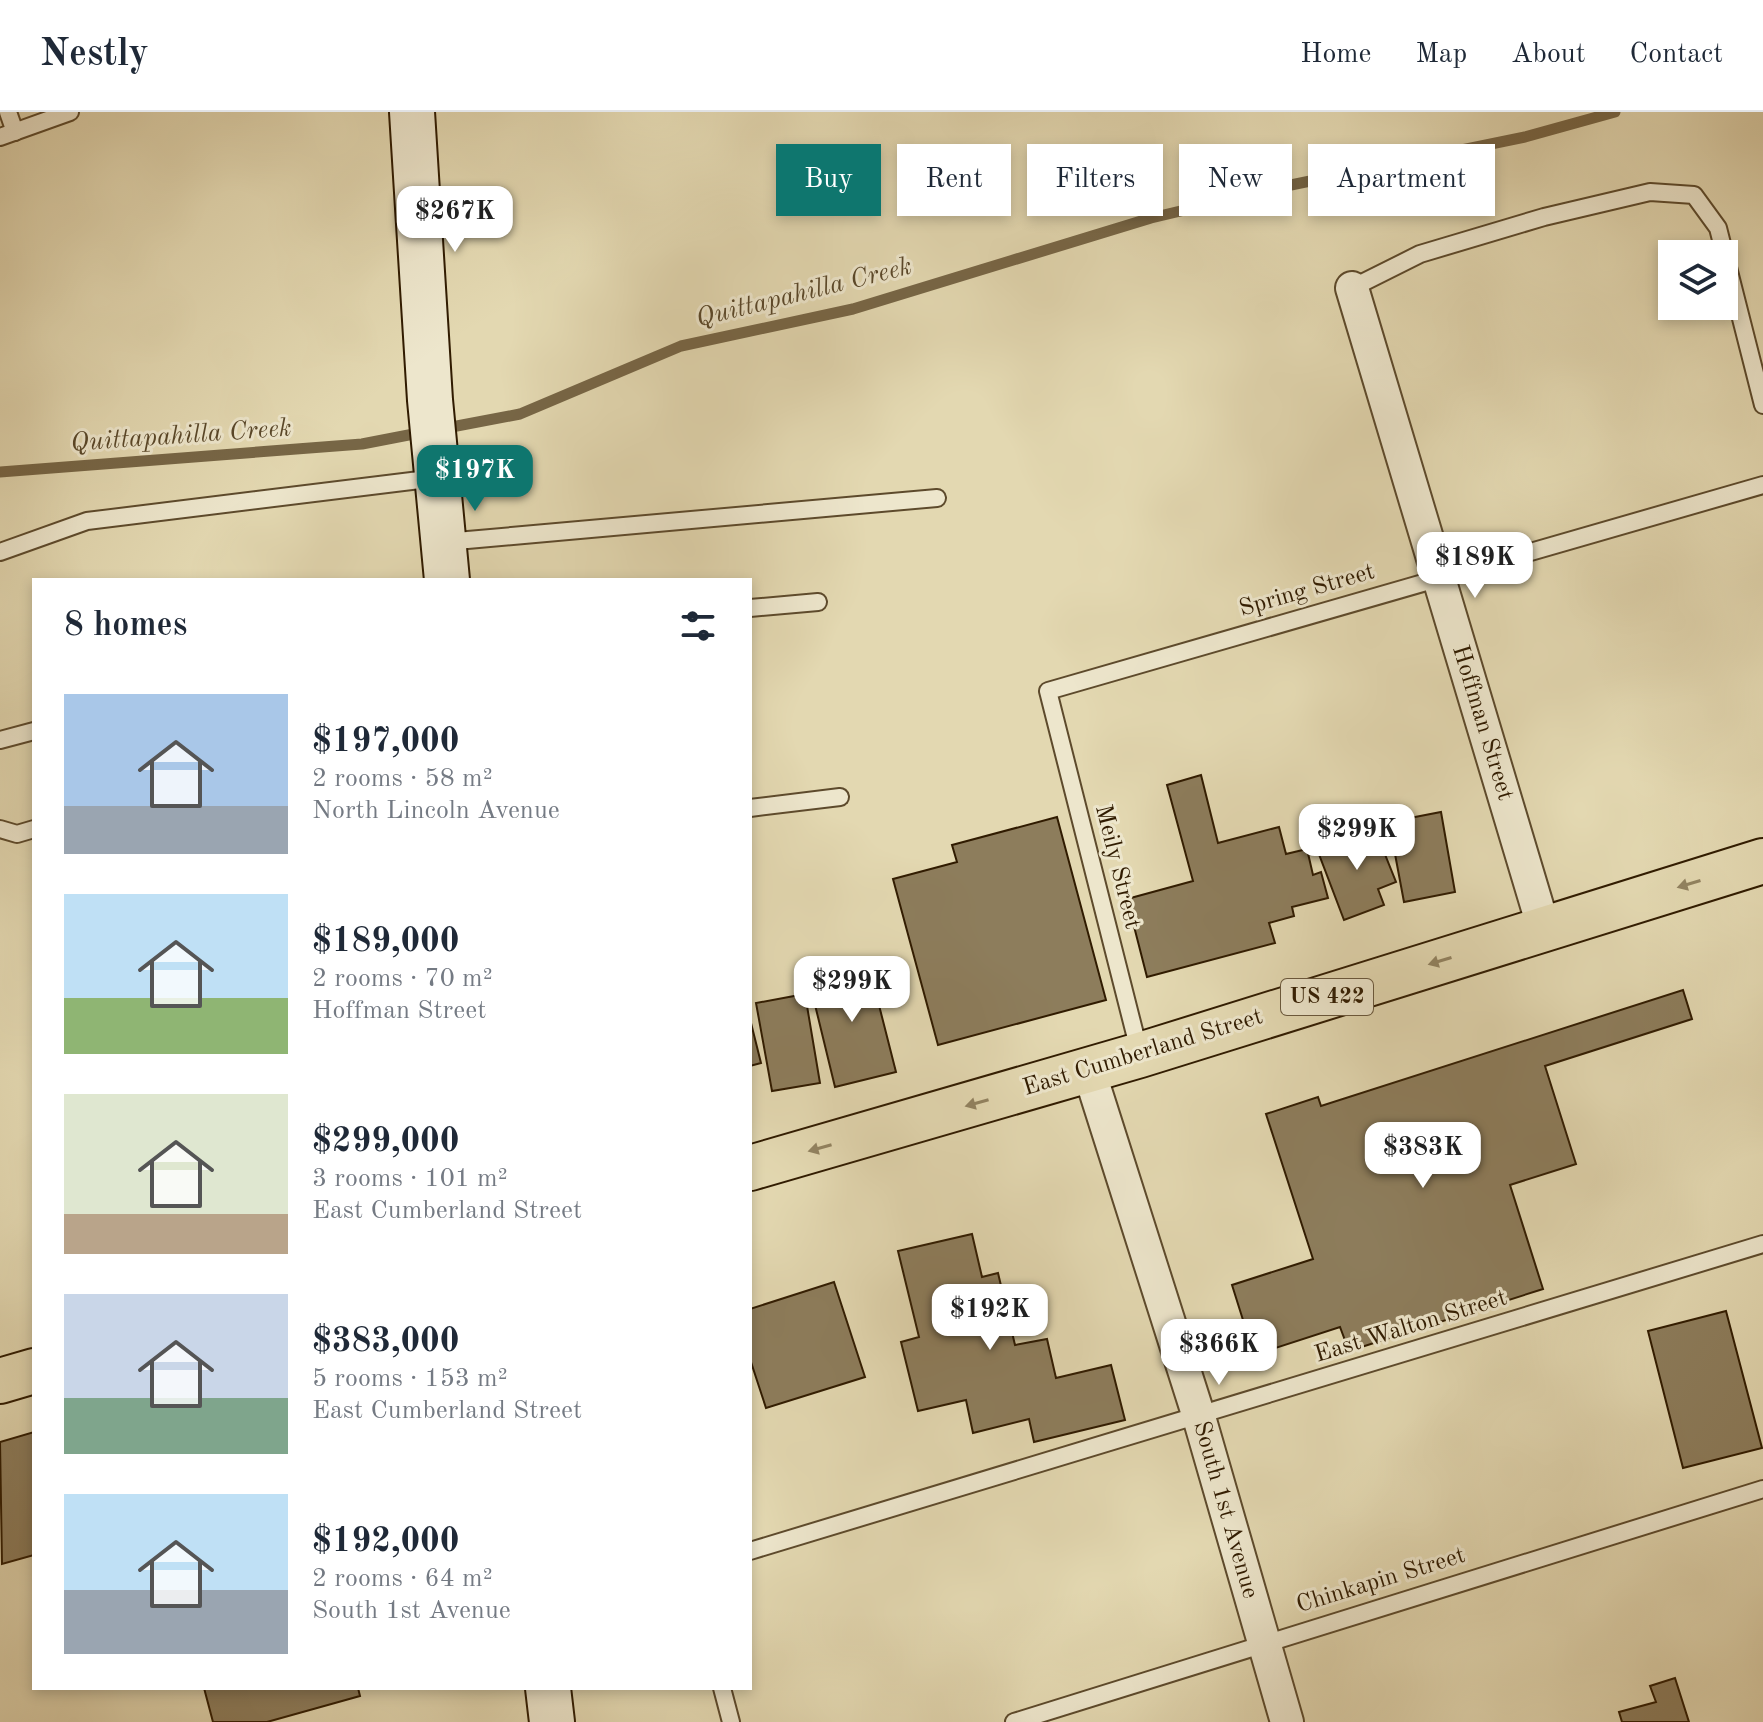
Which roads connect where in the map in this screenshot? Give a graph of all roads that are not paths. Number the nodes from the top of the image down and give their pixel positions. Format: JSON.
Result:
{"nodes":[{"id":1,"x":8,"y":112,"type":"edge"},
{"id":2,"x":70,"y":112,"type":"edge"},
{"id":3,"x":412,"y":112,"type":"edge"},
{"id":4,"x":8,"y":134,"type":"edge"},
{"id":5,"x":1352,"y":288,"type":"joint"},
{"id":6,"x":1763,"y":405,"type":"edge"},
{"id":7,"x":437,"y":465,"type":"junction"},
{"id":8,"x":1763,"y":485,"type":"edge"},
{"id":9,"x":937,"y":498,"type":"dead end"},
{"id":10,"x":0,"y":552,"type":"edge"},
{"id":11,"x":445,"y":561,"type":"edge"},
{"id":12,"x":1439,"y":578,"type":"junction"},
{"id":13,"x":818,"y":602,"type":"dead end"},
{"id":14,"x":752,"y":608,"type":"edge"},
{"id":15,"x":1048,"y":691,"type":"joint"},
{"id":16,"x":32,"y":732,"type":"edge"},
{"id":17,"x":0,"y":740,"type":"edge"},
{"id":18,"x":840,"y":797,"type":"dead end"},
{"id":19,"x":752,"y":808,"type":"edge"},
{"id":20,"x":0,"y":829,"type":"edge"},
{"id":21,"x":32,"y":830,"type":"edge"},
{"id":22,"x":1763,"y":861,"type":"edge"},
{"id":23,"x":1544,"y":929,"type":"junction"},
{"id":24,"x":1140,"y":1055,"type":"junction"},
{"id":25,"x":1089,"y":1071,"type":"junction"},
{"id":26,"x":752,"y":1167,"type":"edge"},
{"id":27,"x":1763,"y":1244,"type":"edge"},
{"id":28,"x":32,"y":1372,"type":"edge"},
{"id":29,"x":0,"y":1381,"type":"edge"},
{"id":30,"x":1199,"y":1417,"type":"junction"},
{"id":31,"x":1763,"y":1489,"type":"edge"},
{"id":32,"x":752,"y":1550,"type":"edge"},
{"id":33,"x":1263,"y":1642,"type":"junction"},
{"id":34,"x":548,"y":1690,"type":"edge"},
{"id":35,"x":723,"y":1690,"type":"edge"},
{"id":36,"x":552,"y":1722,"type":"edge"},
{"id":37,"x":731,"y":1722,"type":"edge"},
{"id":38,"x":1014,"y":1722,"type":"edge"},
{"id":39,"x":1287,"y":1722,"type":"edge"}],
"edges":[{"from":1,"to":4,"type":"lane"},
{"from":2,"to":4,"type":"lane"},
{"from":3,"to":7,"type":"main road"},
{"from":5,"to":6,"type":"lane"},
{"from":5,"to":12,"type":"street","name":"Hoffman Street"},
{"from":7,"to":10,"type":"lane"},
{"from":7,"to":11,"type":"main road"},
{"from":8,"to":12,"type":"lane","name":"Spring Street"},
{"from":9,"to":11,"type":"lane"},
{"from":12,"to":15,"type":"lane","name":"Spring Street"},
{"from":12,"to":23,"type":"street","name":"Hoffman Street"},
{"from":13,"to":14,"type":"lane"},
{"from":15,"to":24,"type":"lane","name":"Meily Street"},
{"from":16,"to":17,"type":"lane"},
{"from":18,"to":19,"type":"lane"},
{"from":20,"to":21,"type":"lane"},
{"from":22,"to":23,"type":"highway","name":"East Cumberland Street","number":"US 422","one_way":true},
{"from":23,"to":24,"type":"highway","name":"East Cumberland Street","number":"US 422","one_way":true},
{"from":24,"to":25,"type":"highway","name":"East Cumberland Street","number":"US 422"},
{"from":25,"to":26,"type":"highway","name":"East Cumberland Street","number":"US 422","one_way":true},
{"from":25,"to":30,"type":"street","name":"South 1st Avenue"},
{"from":27,"to":30,"type":"lane","name":"East Walton Street"},
{"from":28,"to":29,"type":"highway"},
{"from":30,"to":32,"type":"lane","name":"East Walton Street"},
{"from":30,"to":33,"type":"street","name":"South 1st Avenue"},
{"from":31,"to":33,"type":"lane","name":"Chinkapin Street"},
{"from":33,"to":38,"type":"lane","name":"Chinkapin Street"},
{"from":33,"to":39,"type":"street","name":"South 1st Avenue"},
{"from":34,"to":36,"type":"main road"},
{"from":35,"to":37,"type":"lane"}]}
